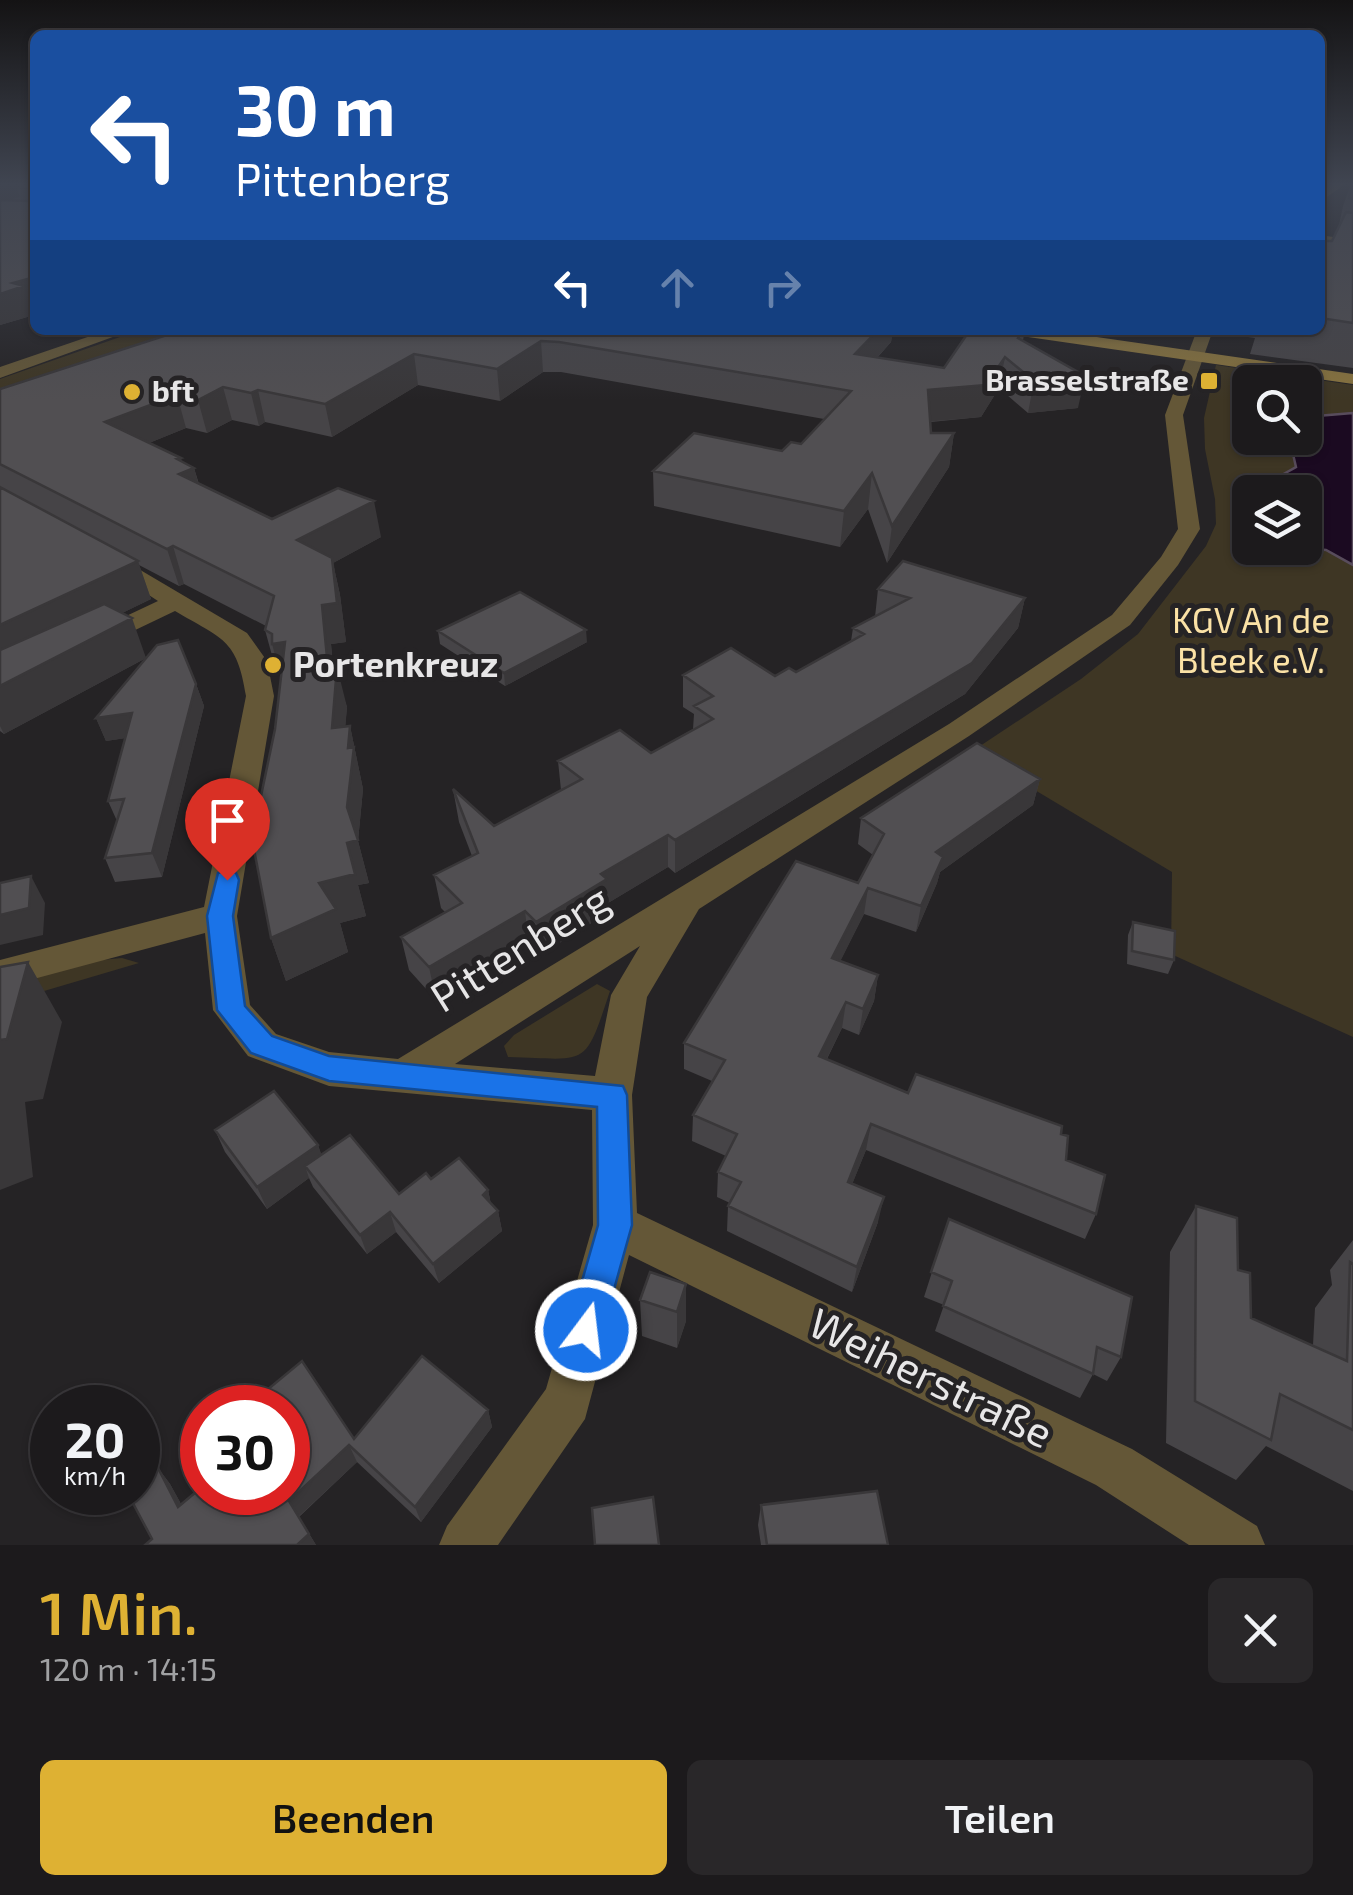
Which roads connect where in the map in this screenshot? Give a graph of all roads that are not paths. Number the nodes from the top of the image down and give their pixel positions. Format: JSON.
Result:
{"nodes":[{"id":1,"x":110,"y":335,"type":"edge"},
{"id":2,"x":1086,"y":335,"type":"edge"},
{"id":3,"x":1200,"y":343,"type":"edge"},
{"id":4,"x":0,"y":373,"type":"edge"},
{"id":5,"x":1353,"y":379,"type":"edge"},
{"id":6,"x":81,"y":546,"type":"edge"},
{"id":7,"x":179,"y":600,"type":"junction"},
{"id":8,"x":72,"y":652,"type":"edge"},
{"id":9,"x":687,"y":900,"type":"junction"},
{"id":10,"x":220,"y":916,"type":"junction"},
{"id":11,"x":0,"y":974,"type":"edge"},
{"id":12,"x":403,"y":1076,"type":"junction"},
{"id":13,"x":612,"y":1095,"type":"junction"},
{"id":14,"x":615,"y":1225,"type":"junction"},
{"id":15,"x":466,"y":1545,"type":"edge"},
{"id":16,"x":1238,"y":1545,"type":"edge"}],
"edges":[{"from":1,"to":4,"type":"street"},
{"from":2,"to":3,"type":"main road"},
{"from":3,"to":5,"type":"main road"},
{"from":3,"to":9,"type":"street"},
{"from":6,"to":7,"type":"street"},
{"from":7,"to":8,"type":"street"},
{"from":7,"to":10,"type":"street"},
{"from":9,"to":12,"type":"street","name":"Pittenberg"},
{"from":9,"to":13,"type":"street"},
{"from":10,"to":11,"type":"street"},
{"from":10,"to":12,"type":"street"},
{"from":12,"to":13,"type":"street"},
{"from":13,"to":14,"type":"street"},
{"from":14,"to":15,"type":"street"},
{"from":14,"to":16,"type":"street","name":"Weiherstraße"}]}
